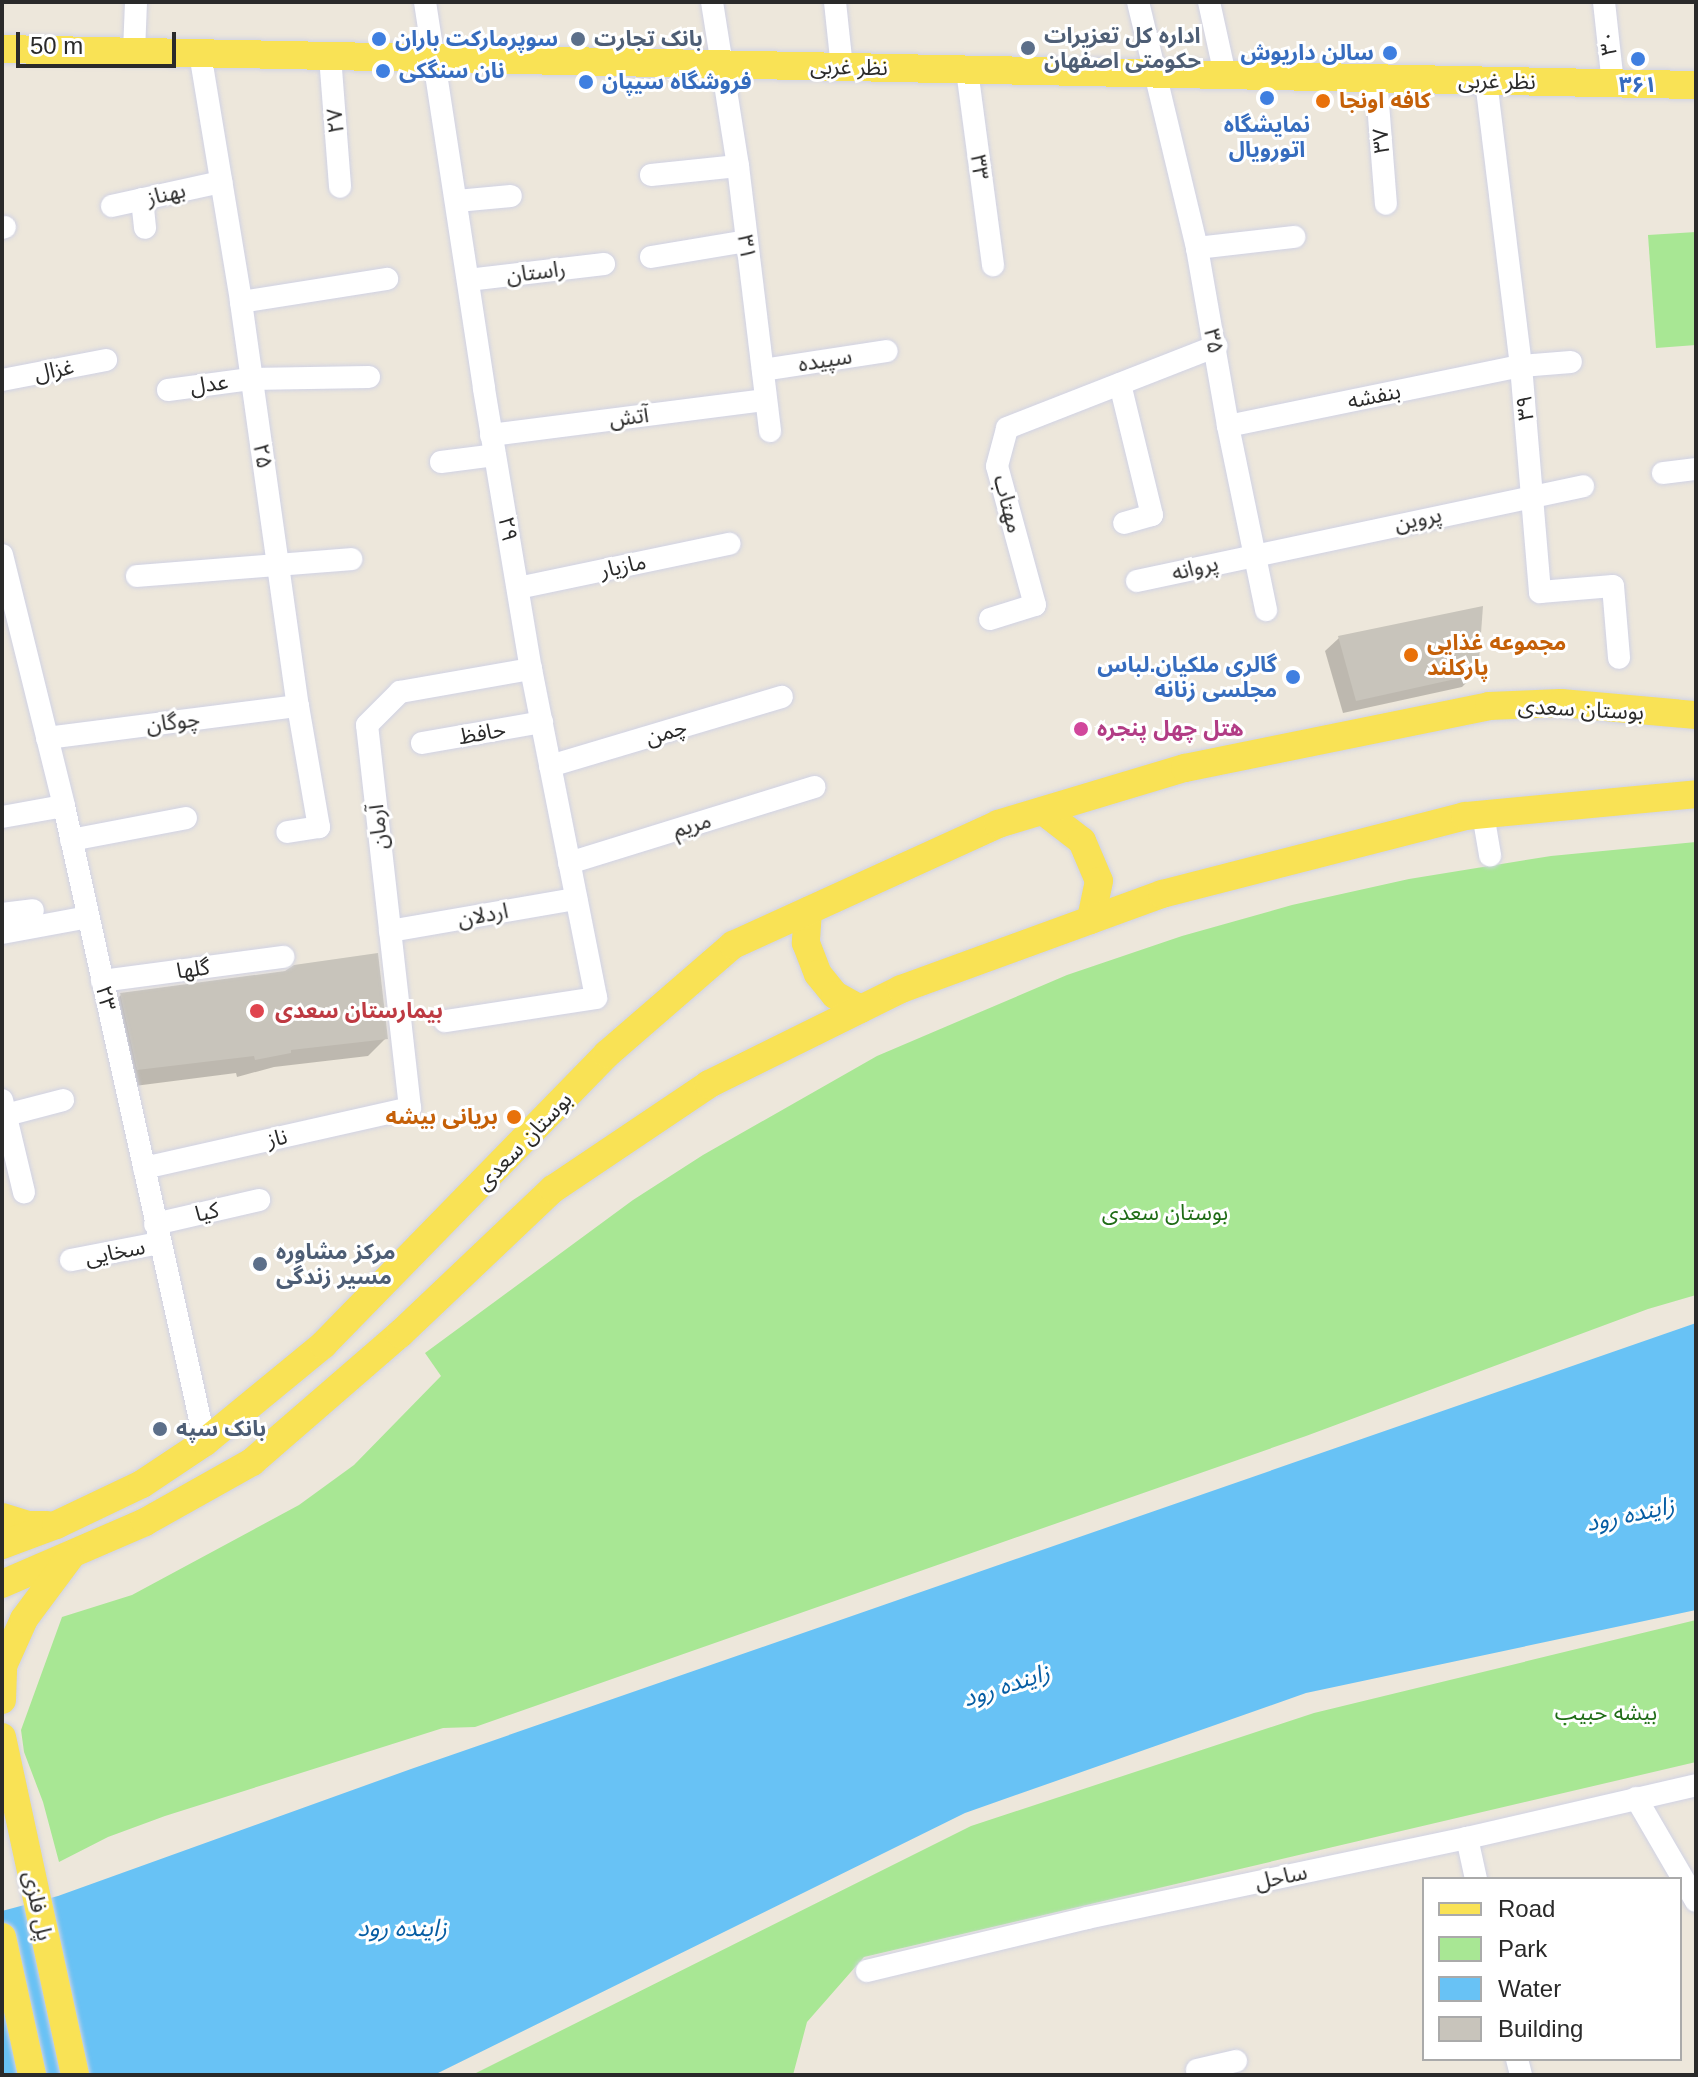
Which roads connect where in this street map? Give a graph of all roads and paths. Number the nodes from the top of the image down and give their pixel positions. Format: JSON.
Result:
{"nodes":[{"id":1,"x":136,"y":2,"type":"edge"},
{"id":2,"x":425,"y":2,"type":"edge"},
{"id":3,"x":712,"y":2,"type":"edge"},
{"id":4,"x":835,"y":2,"type":"edge"},
{"id":5,"x":1138,"y":2,"type":"edge"},
{"id":6,"x":1209,"y":2,"type":"edge"},
{"id":7,"x":1604,"y":2,"type":"edge"},
{"id":8,"x":2,"y":49,"type":"edge"},
{"id":9,"x":134,"y":52,"type":"junction"},
{"id":10,"x":200,"y":53,"type":"junction"},
{"id":11,"x":330,"y":56,"type":"junction"},
{"id":12,"x":433,"y":58,"type":"junction"},
{"id":13,"x":719,"y":64,"type":"junction"},
{"id":14,"x":842,"y":67,"type":"junction"},
{"id":15,"x":967,"y":70,"type":"junction"},
{"id":16,"x":1157,"y":73,"type":"junction"},
{"id":17,"x":1225,"y":75,"type":"junction"},
{"id":18,"x":1376,"y":78,"type":"junction"},
{"id":19,"x":1486,"y":81,"type":"junction"},
{"id":20,"x":1613,"y":84,"type":"junction"},
{"id":21,"x":1696,"y":85,"type":"edge"},
{"id":22,"x":738,"y":166,"type":"junction"},
{"id":23,"x":651,"y":175,"type":"dead end"},
{"id":24,"x":221,"y":182,"type":"junction"},
{"id":25,"x":340,"y":187,"type":"dead end"},
{"id":26,"x":511,"y":196,"type":"dead end"},
{"id":27,"x":142,"y":199,"type":"junction"},
{"id":28,"x":457,"y":201,"type":"junction"},
{"id":29,"x":1386,"y":204,"type":"dead end"},
{"id":30,"x":112,"y":206,"type":"dead end"},
{"id":31,"x":145,"y":228,"type":"dead end"},
{"id":32,"x":1294,"y":237,"type":"dead end"},
{"id":33,"x":747,"y":241,"type":"junction"},
{"id":34,"x":1197,"y":248,"type":"junction"},
{"id":35,"x":651,"y":257,"type":"dead end"},
{"id":36,"x":604,"y":264,"type":"dead end"},
{"id":37,"x":993,"y":265,"type":"dead end"},
{"id":38,"x":387,"y":279,"type":"dead end"},
{"id":39,"x":468,"y":280,"type":"junction"},
{"id":40,"x":241,"y":302,"type":"junction"},
{"id":41,"x":1216,"y":346,"type":"junction"},
{"id":42,"x":887,"y":351,"type":"dead end"},
{"id":43,"x":106,"y":360,"type":"dead end"},
{"id":44,"x":1571,"y":362,"type":"dead end"},
{"id":45,"x":1521,"y":366,"type":"junction"},
{"id":46,"x":763,"y":370,"type":"junction"},
{"id":47,"x":369,"y":377,"type":"dead end"},
{"id":48,"x":250,"y":379,"type":"junction"},
{"id":49,"x":2,"y":380,"type":"edge"},
{"id":50,"x":1120,"y":384,"type":"junction"},
{"id":51,"x":168,"y":390,"type":"dead end"},
{"id":52,"x":766,"y":400,"type":"junction"},
{"id":53,"x":1228,"y":426,"type":"junction"},
{"id":54,"x":770,"y":431,"type":"dead end"},
{"id":55,"x":493,"y":445,"type":"junction"},
{"id":56,"x":441,"y":462,"type":"dead end"},
{"id":57,"x":1696,"y":469,"type":"edge"},
{"id":58,"x":1663,"y":473,"type":"dead end"},
{"id":59,"x":1583,"y":486,"type":"dead end"},
{"id":60,"x":1532,"y":494,"type":"junction"},
{"id":61,"x":1124,"y":523,"type":"dead end"},
{"id":62,"x":729,"y":544,"type":"dead end"},
{"id":63,"x":1253,"y":554,"type":"junction"},
{"id":64,"x":2,"y":555,"type":"edge"},
{"id":65,"x":351,"y":559,"type":"dead end"},
{"id":66,"x":280,"y":564,"type":"junction"},
{"id":67,"x":137,"y":576,"type":"dead end"},
{"id":68,"x":1137,"y":581,"type":"dead end"},
{"id":69,"x":518,"y":588,"type":"junction"},
{"id":70,"x":1266,"y":610,"type":"dead end"},
{"id":71,"x":990,"y":619,"type":"dead end"},
{"id":72,"x":1619,"y":658,"type":"dead end"},
{"id":73,"x":531,"y":669,"type":"junction"},
{"id":74,"x":782,"y":697,"type":"dead end"},
{"id":75,"x":298,"y":706,"type":"junction"},
{"id":76,"x":1696,"y":715,"type":"edge"},
{"id":77,"x":542,"y":722,"type":"junction"},
{"id":78,"x":47,"y":738,"type":"junction"},
{"id":79,"x":422,"y":743,"type":"dead end"},
{"id":80,"x":550,"y":766,"type":"junction"},
{"id":81,"x":815,"y":787,"type":"dead end"},
{"id":82,"x":1696,"y":794,"type":"edge"},
{"id":83,"x":64,"y":806,"type":"junction"},
{"id":84,"x":1043,"y":811,"type":"junction"},
{"id":85,"x":1483,"y":814,"type":"junction"},
{"id":86,"x":2,"y":817,"type":"edge"},
{"id":87,"x":186,"y":818,"type":"dead end"},
{"id":88,"x":287,"y":832,"type":"dead end"},
{"id":89,"x":71,"y":840,"type":"junction"},
{"id":90,"x":1488,"y":862,"type":"dead end"},
{"id":91,"x":569,"y":863,"type":"junction"},
{"id":92,"x":576,"y":899,"type":"junction"},
{"id":93,"x":33,"y":910,"type":"dead end"},
{"id":94,"x":808,"y":911,"type":"junction"},
{"id":95,"x":2,"y":914,"type":"edge"},
{"id":96,"x":88,"y":917,"type":"junction"},
{"id":97,"x":1091,"y":920,"type":"junction"},
{"id":98,"x":390,"y":931,"type":"junction"},
{"id":99,"x":2,"y":933,"type":"edge"},
{"id":100,"x":283,"y":957,"type":"dead end"},
{"id":101,"x":102,"y":981,"type":"junction"},
{"id":102,"x":860,"y":1009,"type":"junction"},
{"id":103,"x":445,"y":1021,"type":"dead end"},
{"id":104,"x":63,"y":1100,"type":"dead end"},
{"id":105,"x":4,"y":1107,"type":"edge"},
{"id":106,"x":410,"y":1108,"type":"joint"},
{"id":107,"x":144,"y":1168,"type":"junction"},
{"id":108,"x":24,"y":1192,"type":"dead end"},
{"id":109,"x":259,"y":1200,"type":"dead end"},
{"id":110,"x":157,"y":1234,"type":"junction"},
{"id":111,"x":71,"y":1260,"type":"dead end"},
{"id":112,"x":205,"y":1442,"type":"junction"},
{"id":113,"x":2,"y":1517,"type":"edge"},
{"id":114,"x":56,"y":1525,"type":"junction"},
{"id":115,"x":2,"y":1545,"type":"edge"},
{"id":116,"x":71,"y":1555,"type":"junction"},
{"id":117,"x":2,"y":1584,"type":"edge"},
{"id":118,"x":2,"y":1700,"type":"edge"},
{"id":119,"x":2,"y":1737,"type":"edge"},
{"id":120,"x":1696,"y":1785,"type":"edge"},
{"id":121,"x":1636,"y":1798,"type":"junction"},
{"id":122,"x":1467,"y":1838,"type":"junction"},
{"id":123,"x":1476,"y":1877,"type":"edge"},
{"id":124,"x":1696,"y":1901,"type":"edge"},
{"id":125,"x":2,"y":1937,"type":"edge"},
{"id":126,"x":867,"y":1971,"type":"dead end"},
{"id":127,"x":1236,"y":2061,"type":"dead end"},
{"id":128,"x":1197,"y":2070,"type":"dead end"},
{"id":129,"x":32,"y":2075,"type":"edge"},
{"id":130,"x":75,"y":2075,"type":"edge"}],
"edges":[{"from":1,"to":9,"type":"street"},
{"from":2,"to":12,"type":"street","name":"۲۹"},
{"from":3,"to":13,"type":"street","name":"۳۱"},
{"from":4,"to":14,"type":"street"},
{"from":5,"to":16,"type":"street","name":"۳۵"},
{"from":6,"to":17,"type":"street"},
{"from":7,"to":20,"type":"street","name":"۳۰"},
{"from":8,"to":9,"type":"main road","name":"نظر غربی"},
{"from":9,"to":10,"type":"main road","name":"نظر غربی"},
{"from":10,"to":11,"type":"main road","name":"نظر غربی"},
{"from":10,"to":24,"type":"street","name":"۲۵"},
{"from":11,"to":12,"type":"main road","name":"نظر غربی"},
{"from":11,"to":25,"type":"street","name":"۲۷"},
{"from":12,"to":13,"type":"main road","name":"نظر غربی"},
{"from":12,"to":28,"type":"street","name":"۲۹"},
{"from":13,"to":14,"type":"main road","name":"نظر غربی"},
{"from":13,"to":22,"type":"street","name":"۳۱"},
{"from":14,"to":15,"type":"main road","name":"نظر غربی"},
{"from":15,"to":16,"type":"main road","name":"نظر غربی"},
{"from":15,"to":37,"type":"street","name":"۳۳"},
{"from":16,"to":17,"type":"main road","name":"نظر غربی"},
{"from":16,"to":34,"type":"street","name":"۳۵"},
{"from":17,"to":18,"type":"main road","name":"نظر غربی"},
{"from":18,"to":19,"type":"main road","name":"نظر غربی"},
{"from":18,"to":29,"type":"street","name":"۳۷"},
{"from":19,"to":20,"type":"main road","name":"نظر غربی"},
{"from":19,"to":45,"type":"street","name":"۳۹"},
{"from":20,"to":21,"type":"main road","name":"نظر غربی"},
{"from":22,"to":23,"type":"street"},
{"from":22,"to":33,"type":"street","name":"۳۱"},
{"from":24,"to":27,"type":"street","name":"بهناز"},
{"from":24,"to":40,"type":"street","name":"۲۵"},
{"from":26,"to":28,"type":"street"},
{"from":27,"to":30,"type":"street","name":"بهناز"},
{"from":27,"to":31,"type":"street"},
{"from":28,"to":39,"type":"street","name":"۲۹"},
{"from":32,"to":34,"type":"street"},
{"from":33,"to":35,"type":"street"},
{"from":33,"to":46,"type":"street","name":"۳۱"},
{"from":34,"to":41,"type":"street","name":"۳۵"},
{"from":36,"to":39,"type":"street","name":"راستان"},
{"from":38,"to":40,"type":"street"},
{"from":39,"to":55,"type":"street","name":"۲۹"},
{"from":40,"to":48,"type":"street","name":"۲۵"},
{"from":41,"to":50,"type":"street","name":"مهتاب"},
{"from":41,"to":53,"type":"street","name":"۳۵"},
{"from":42,"to":46,"type":"street","name":"سپیده"},
{"from":43,"to":49,"type":"street","name":"غزال"},
{"from":44,"to":45,"type":"street","name":"بنفشه"},
{"from":45,"to":53,"type":"street","name":"بنفشه"},
{"from":45,"to":60,"type":"street","name":"۳۹"},
{"from":46,"to":52,"type":"street","name":"۳۱"},
{"from":47,"to":48,"type":"street","name":"عدل"},
{"from":48,"to":51,"type":"street","name":"عدل"},
{"from":48,"to":66,"type":"street","name":"۲۵"},
{"from":50,"to":61,"type":"street"},
{"from":50,"to":71,"type":"street","name":"مهتاب"},
{"from":52,"to":54,"type":"street","name":"۳۱"},
{"from":52,"to":55,"type":"street","name":"آتش"},
{"from":53,"to":63,"type":"street","name":"۳۵"},
{"from":55,"to":56,"type":"street","name":"آتش"},
{"from":55,"to":69,"type":"street","name":"۲۹"},
{"from":57,"to":58,"type":"street"},
{"from":59,"to":60,"type":"street","name":"پروین"},
{"from":60,"to":63,"type":"street","name":"پروین"},
{"from":60,"to":72,"type":"street","name":"۳۹"},
{"from":62,"to":69,"type":"street","name":"مازیار"},
{"from":63,"to":68,"type":"street","name":"پروانه"},
{"from":63,"to":70,"type":"street","name":"۳۵"},
{"from":64,"to":78,"type":"street","name":"۲۳"},
{"from":65,"to":66,"type":"street"},
{"from":66,"to":67,"type":"street"},
{"from":66,"to":75,"type":"street","name":"۲۵"},
{"from":69,"to":73,"type":"street","name":"۲۹"},
{"from":73,"to":77,"type":"street","name":"۲۹"},
{"from":73,"to":98,"type":"street","name":"آرمان"},
{"from":74,"to":80,"type":"street","name":"چمن"},
{"from":75,"to":78,"type":"street","name":"چوگان"},
{"from":75,"to":88,"type":"street","name":"۲۵"},
{"from":76,"to":84,"type":"main road","name":"بوستان سعدی"},
{"from":77,"to":79,"type":"street","name":"حافظ"},
{"from":77,"to":80,"type":"street","name":"۲۹"},
{"from":78,"to":83,"type":"street","name":"۲۳"},
{"from":80,"to":91,"type":"street","name":"۲۹"},
{"from":81,"to":91,"type":"street","name":"مریم"},
{"from":82,"to":85,"type":"main road"},
{"from":83,"to":86,"type":"street"},
{"from":83,"to":89,"type":"street","name":"۲۳"},
{"from":84,"to":94,"type":"main road","name":"بوستان سعدی"},
{"from":84,"to":97,"type":"main road"},
{"from":85,"to":90,"type":"street"},
{"from":85,"to":97,"type":"main road"},
{"from":87,"to":89,"type":"street"},
{"from":89,"to":96,"type":"street","name":"۲۳"},
{"from":91,"to":92,"type":"street","name":"۲۹"},
{"from":92,"to":98,"type":"street","name":"اردلان"},
{"from":92,"to":103,"type":"street","name":"۲۹"},
{"from":93,"to":95,"type":"street"},
{"from":94,"to":102,"type":"main road"},
{"from":94,"to":112,"type":"main road","name":"بوستان سعدی"},
{"from":96,"to":99,"type":"street"},
{"from":96,"to":101,"type":"street","name":"۲۳"},
{"from":97,"to":102,"type":"main road"},
{"from":98,"to":106,"type":"street","name":"آرمان"},
{"from":100,"to":101,"type":"street","name":"گلها"},
{"from":101,"to":107,"type":"street","name":"۲۳"},
{"from":102,"to":116,"type":"main road"},
{"from":104,"to":105,"type":"street"},
{"from":105,"to":108,"type":"street"},
{"from":106,"to":107,"type":"street","name":"ناز"},
{"from":107,"to":110,"type":"street","name":"۲۳"},
{"from":109,"to":110,"type":"street","name":"کیا"},
{"from":110,"to":111,"type":"street","name":"سخایی"},
{"from":110,"to":112,"type":"street","name":"۲۳"},
{"from":112,"to":114,"type":"main road","name":"بوستان سعدی"},
{"from":113,"to":114,"type":"main road"},
{"from":114,"to":115,"type":"main road","name":"بوستان سعدی"},
{"from":116,"to":117,"type":"main road"},
{"from":116,"to":118,"type":"main road"},
{"from":119,"to":130,"type":"main road","name":"پل فلزی"},
{"from":120,"to":121,"type":"street","name":"ساحل"},
{"from":121,"to":122,"type":"street","name":"ساحل"},
{"from":121,"to":124,"type":"street"},
{"from":122,"to":123,"type":"street"},
{"from":122,"to":126,"type":"street","name":"ساحل"},
{"from":125,"to":129,"type":"main road","name":"پل فلزی"},
{"from":127,"to":128,"type":"street"}]}
